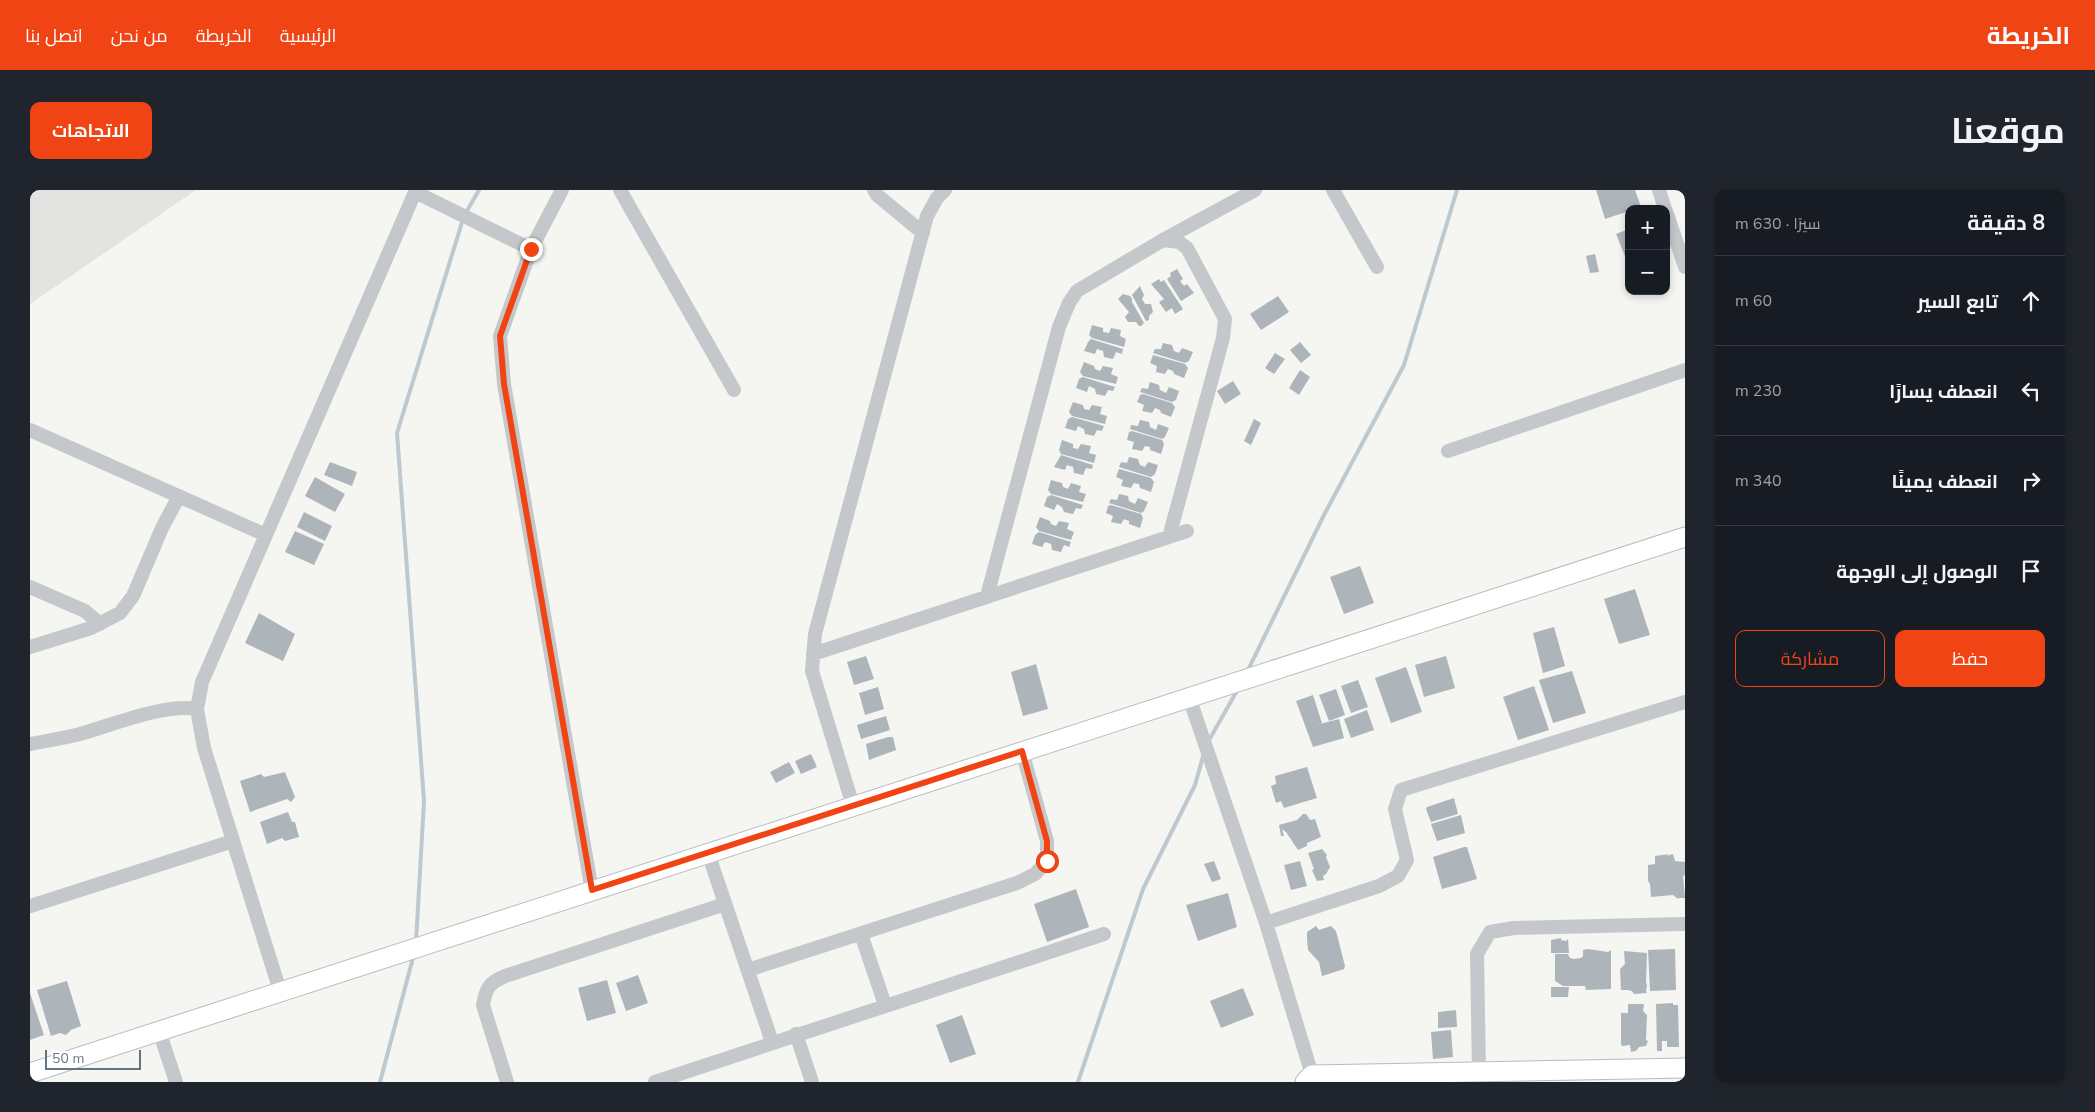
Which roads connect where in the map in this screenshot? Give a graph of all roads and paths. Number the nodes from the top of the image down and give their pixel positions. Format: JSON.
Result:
{"nodes":[{"id":1,"x":562,"y":190,"type":"edge"},
{"id":2,"x":620,"y":190,"type":"edge"},
{"id":3,"x":874,"y":190,"type":"edge"},
{"id":4,"x":945,"y":190,"type":"edge"},
{"id":5,"x":1255,"y":190,"type":"edge"},
{"id":6,"x":1333,"y":190,"type":"edge"},
{"id":7,"x":1659,"y":190,"type":"edge"},
{"id":8,"x":416,"y":191,"type":"edge"},
{"id":9,"x":1664,"y":205,"type":"edge"},
{"id":10,"x":1670,"y":222,"type":"edge"},
{"id":11,"x":922,"y":232,"type":"junction"},
{"id":12,"x":1163,"y":240,"type":"junction"},
{"id":13,"x":531,"y":249,"type":"junction"},
{"id":14,"x":1685,"y":266,"type":"edge"},
{"id":15,"x":1377,"y":267,"type":"dead end"},
{"id":16,"x":1685,"y":370,"type":"edge"},
{"id":17,"x":734,"y":390,"type":"dead end"},
{"id":18,"x":30,"y":430,"type":"edge"},
{"id":19,"x":1448,"y":451,"type":"dead end"},
{"id":20,"x":179,"y":496,"type":"junction"},
{"id":21,"x":1187,"y":531,"type":"dead end"},
{"id":22,"x":266,"y":535,"type":"junction"},
{"id":23,"x":1169,"y":537,"type":"junction"},
{"id":24,"x":1685,"y":537,"type":"edge"},
{"id":25,"x":30,"y":587,"type":"edge"},
{"id":26,"x":987,"y":596,"type":"junction"},
{"id":27,"x":100,"y":624,"type":"junction"},
{"id":28,"x":30,"y":648,"type":"edge"},
{"id":29,"x":813,"y":654,"type":"junction"},
{"id":30,"x":1189,"y":697,"type":"junction"},
{"id":31,"x":1685,"y":702,"type":"edge"},
{"id":32,"x":197,"y":709,"type":"junction"},
{"id":33,"x":30,"y":744,"type":"edge"},
{"id":34,"x":1022,"y":751,"type":"junction"},
{"id":35,"x":853,"y":806,"type":"junction"},
{"id":36,"x":233,"y":841,"type":"junction"},
{"id":37,"x":708,"y":853,"type":"junction"},
{"id":38,"x":592,"y":890,"type":"junction"},
{"id":39,"x":725,"y":904,"type":"junction"},
{"id":40,"x":30,"y":906,"type":"edge"},
{"id":41,"x":1266,"y":923,"type":"junction"},
{"id":42,"x":1685,"y":924,"type":"edge"},
{"id":43,"x":861,"y":934,"type":"junction"},
{"id":44,"x":1104,"y":934,"type":"dead end"},
{"id":45,"x":748,"y":970,"type":"junction"},
{"id":46,"x":280,"y":991,"type":"junction"},
{"id":47,"x":885,"y":1005,"type":"junction"},
{"id":48,"x":159,"y":1031,"type":"junction"},
{"id":49,"x":796,"y":1034,"type":"junction"},
{"id":50,"x":772,"y":1042,"type":"junction"},
{"id":51,"x":1685,"y":1068,"type":"edge"},
{"id":52,"x":30,"y":1072,"type":"edge"},
{"id":53,"x":1479,"y":1072,"type":"junction"},
{"id":54,"x":1604,"y":1076,"type":"edge"},
{"id":55,"x":1308,"y":1079,"type":"edge"},
{"id":56,"x":176,"y":1082,"type":"edge"},
{"id":57,"x":507,"y":1082,"type":"edge"},
{"id":58,"x":655,"y":1082,"type":"edge"},
{"id":59,"x":812,"y":1082,"type":"edge"}],
"edges":[{"from":1,"to":13,"type":"street"},
{"from":2,"to":17,"type":"street"},
{"from":3,"to":11,"type":"street"},
{"from":4,"to":11,"type":"street"},
{"from":5,"to":12,"type":"street"},
{"from":6,"to":15,"type":"street"},
{"from":7,"to":9,"type":"street"},
{"from":8,"to":13,"type":"street"},
{"from":8,"to":22,"type":"street"},
{"from":10,"to":14,"type":"street"},
{"from":11,"to":29,"type":"street"},
{"from":12,"to":23,"type":"street"},
{"from":12,"to":26,"type":"street"},
{"from":13,"to":38,"type":"street"},
{"from":16,"to":19,"type":"street"},
{"from":18,"to":20,"type":"street"},
{"from":20,"to":22,"type":"street"},
{"from":20,"to":27,"type":"street"},
{"from":21,"to":23,"type":"street"},
{"from":22,"to":32,"type":"street"},
{"from":23,"to":26,"type":"street"},
{"from":24,"to":30,"type":"street"},
{"from":25,"to":27,"type":"street"},
{"from":26,"to":29,"type":"street"},
{"from":27,"to":28,"type":"street"},
{"from":29,"to":35,"type":"street"},
{"from":30,"to":34,"type":"street"},
{"from":30,"to":41,"type":"street"},
{"from":31,"to":41,"type":"street"},
{"from":32,"to":33,"type":"street"},
{"from":32,"to":36,"type":"street"},
{"from":34,"to":35,"type":"street"},
{"from":34,"to":43,"type":"street"},
{"from":35,"to":37,"type":"street"},
{"from":36,"to":40,"type":"street"},
{"from":36,"to":46,"type":"street"},
{"from":37,"to":38,"type":"street"},
{"from":37,"to":39,"type":"street"},
{"from":38,"to":46,"type":"street"},
{"from":39,"to":45,"type":"street"},
{"from":39,"to":57,"type":"street"},
{"from":41,"to":55,"type":"street"},
{"from":42,"to":53,"type":"street"},
{"from":43,"to":45,"type":"street"},
{"from":43,"to":47,"type":"street"},
{"from":44,"to":47,"type":"street"},
{"from":45,"to":50,"type":"street"},
{"from":46,"to":48,"type":"street"},
{"from":47,"to":49,"type":"street"},
{"from":48,"to":52,"type":"street"},
{"from":48,"to":56,"type":"street"},
{"from":49,"to":50,"type":"street"},
{"from":49,"to":59,"type":"street"},
{"from":50,"to":58,"type":"street"},
{"from":51,"to":54,"type":"street"},
{"from":53,"to":54,"type":"street"},
{"from":53,"to":55,"type":"street"}]}
